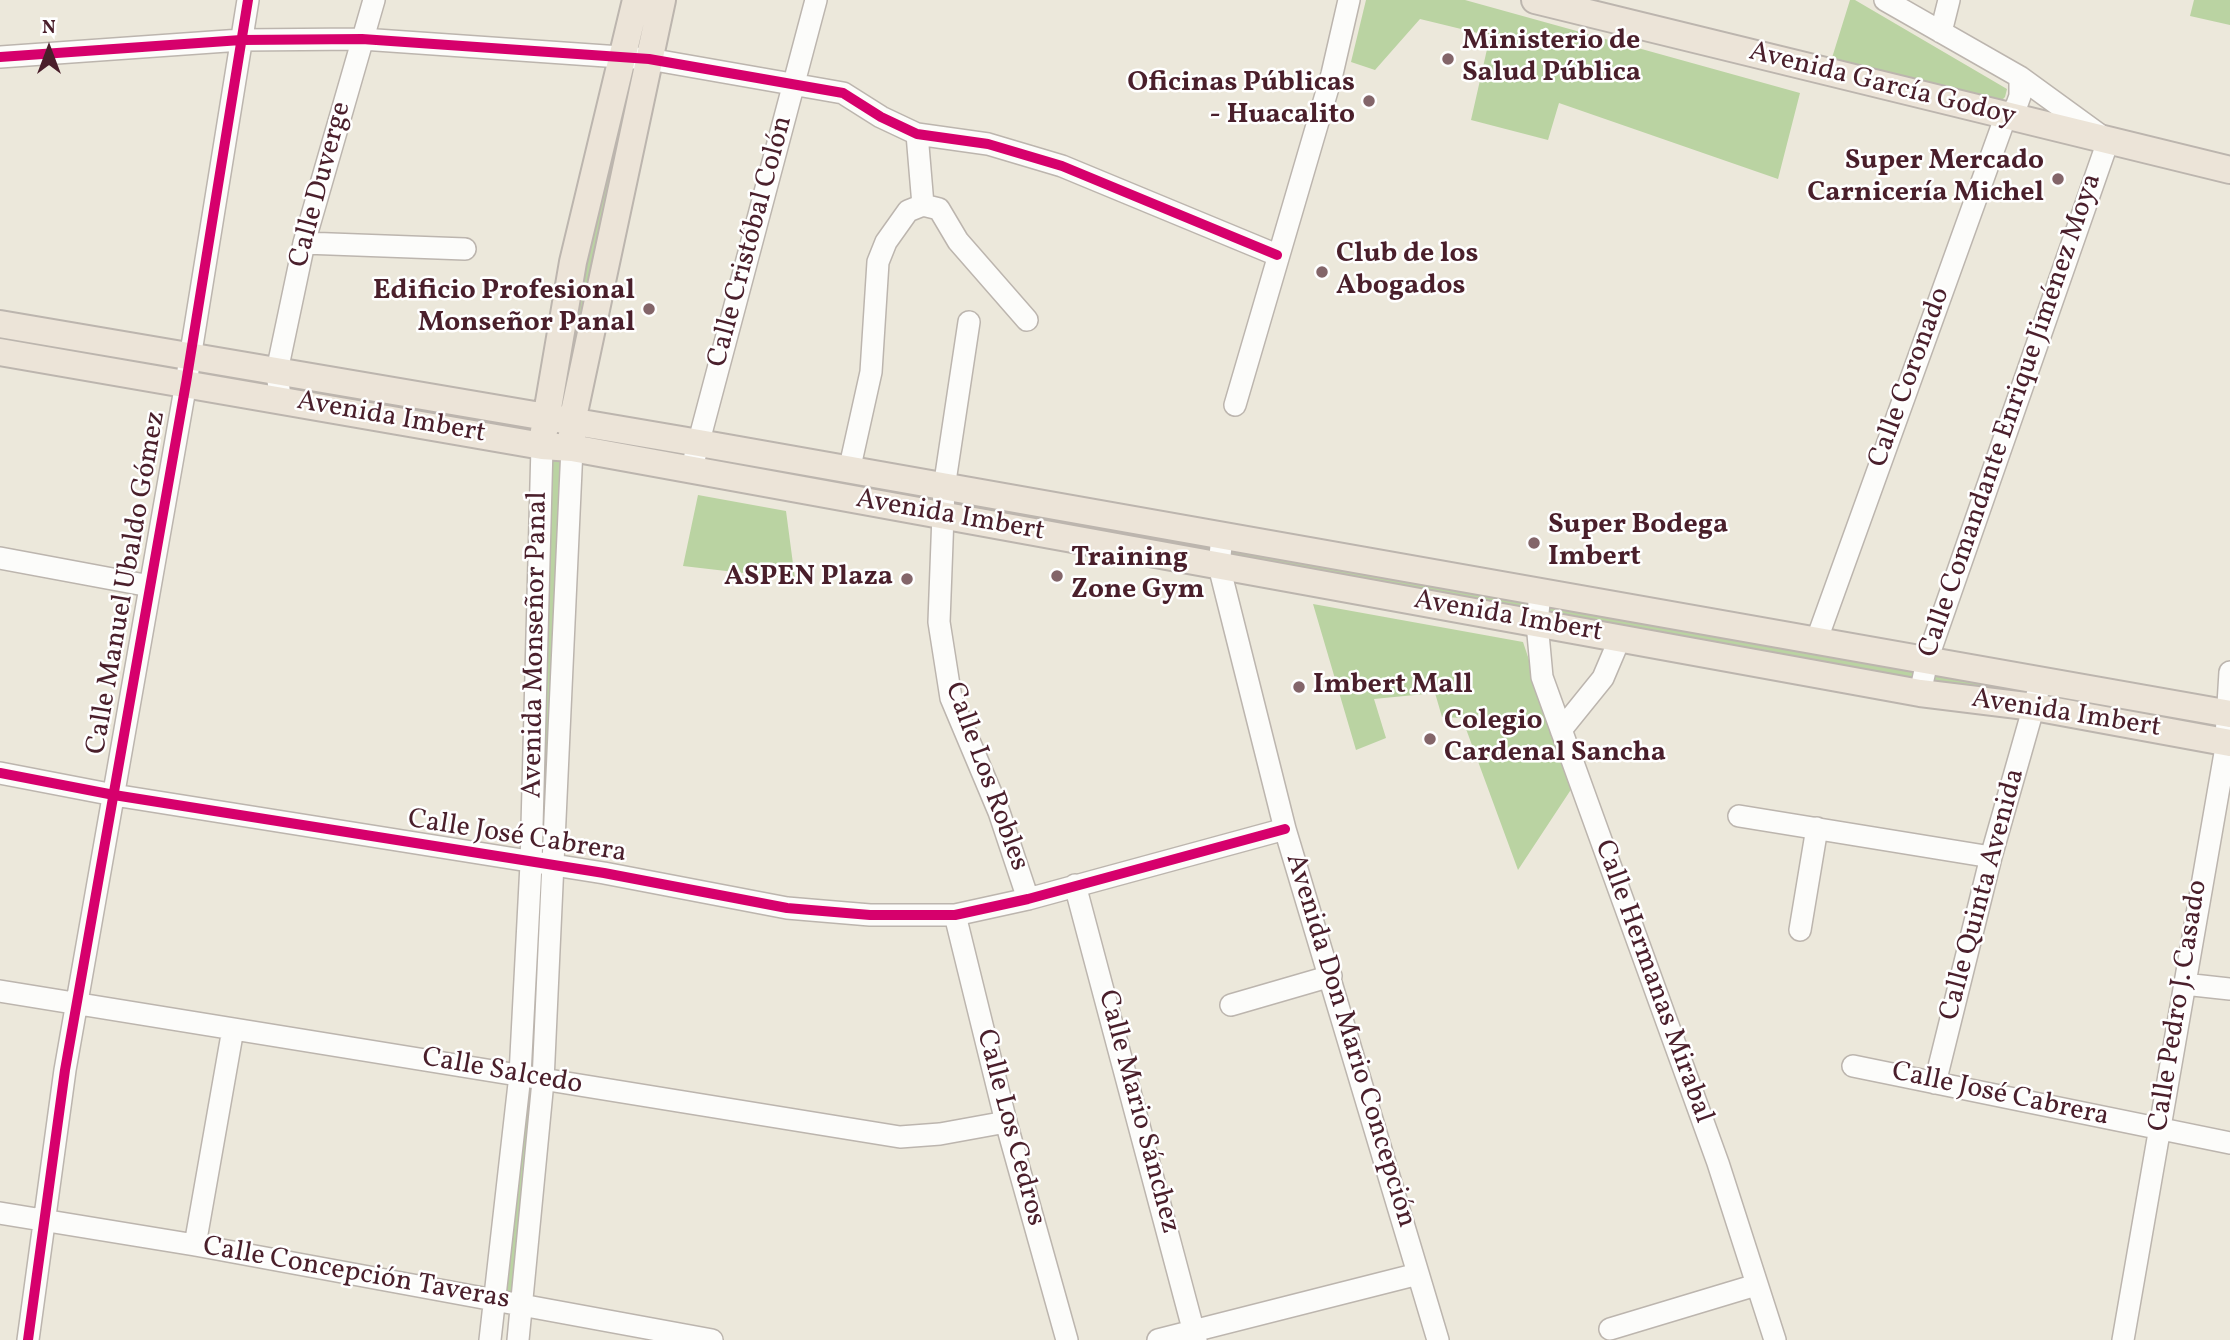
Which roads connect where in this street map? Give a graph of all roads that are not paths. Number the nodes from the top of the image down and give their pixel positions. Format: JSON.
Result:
{"nodes":[{"id":1,"x":248,"y":0,"type":"edge"},
{"id":2,"x":374,"y":0,"type":"edge"},
{"id":3,"x":636,"y":0,"type":"edge"},
{"id":4,"x":662,"y":0,"type":"edge"},
{"id":5,"x":814,"y":0,"type":"edge"},
{"id":6,"x":1349,"y":0,"type":"edge"},
{"id":7,"x":1535,"y":0,"type":"edge"},
{"id":8,"x":1885,"y":0,"type":"edge"},
{"id":9,"x":1949,"y":0,"type":"edge"},
{"id":10,"x":1941,"y":32,"type":"junction"},
{"id":11,"x":362,"y":39,"type":"junction"},
{"id":12,"x":241,"y":40,"type":"junction"},
{"id":13,"x":0,"y":57,"type":"edge"},
{"id":14,"x":637,"y":57,"type":"junction"},
{"id":15,"x":2020,"y":77,"type":"junction"},
{"id":16,"x":794,"y":83,"type":"junction"},
{"id":17,"x":2005,"y":118,"type":"junction"},
{"id":18,"x":917,"y":134,"type":"junction"},
{"id":19,"x":2108,"y":141,"type":"junction"},
{"id":20,"x":2230,"y":170,"type":"edge"},
{"id":21,"x":923,"y":205,"type":"junction"},
{"id":22,"x":304,"y":243,"type":"junction"},
{"id":23,"x":465,"y":249,"type":"dead end"},
{"id":24,"x":1277,"y":255,"type":"junction"},
{"id":25,"x":1027,"y":320,"type":"dead end"},
{"id":26,"x":969,"y":322,"type":"dead end"},
{"id":27,"x":0,"y":324,"type":"edge"},
{"id":28,"x":0,"y":352,"type":"edge"},
{"id":29,"x":190,"y":355,"type":"junction"},
{"id":30,"x":277,"y":371,"type":"junction"},
{"id":31,"x":186,"y":383,"type":"junction"},
{"id":32,"x":279,"y":398,"type":"junction"},
{"id":33,"x":1235,"y":405,"type":"dead end"},
{"id":34,"x":564,"y":430,"type":"junction"},
{"id":35,"x":699,"y":443,"type":"junction"},
{"id":36,"x":542,"y":446,"type":"junction"},
{"id":37,"x":691,"y":471,"type":"junction"},
{"id":38,"x":849,"y":471,"type":"junction"},
{"id":39,"x":944,"y":488,"type":"junction"},
{"id":40,"x":942,"y":516,"type":"junction"},
{"id":41,"x":1222,"y":536,"type":"junction"},
{"id":42,"x":0,"y":558,"type":"edge"},
{"id":43,"x":1219,"y":566,"type":"junction"},
{"id":44,"x":150,"y":586,"type":"junction"},
{"id":45,"x":1540,"y":593,"type":"junction"},
{"id":46,"x":1537,"y":624,"type":"junction"},
{"id":47,"x":1620,"y":638,"type":"junction"},
{"id":48,"x":1816,"y":639,"type":"junction"},
{"id":49,"x":1927,"y":661,"type":"junction"},
{"id":50,"x":2230,"y":672,"type":"edge"},
{"id":51,"x":2041,"y":681,"type":"junction"},
{"id":52,"x":1920,"y":692,"type":"junction"},
{"id":53,"x":2034,"y":707,"type":"junction"},
{"id":54,"x":2229,"y":714,"type":"edge"},
{"id":55,"x":1561,"y":730,"type":"junction"},
{"id":56,"x":2228,"y":742,"type":"edge"},
{"id":57,"x":0,"y":773,"type":"edge"},
{"id":58,"x":114,"y":795,"type":"junction"},
{"id":59,"x":1739,"y":816,"type":"dead end"},
{"id":60,"x":1817,"y":828,"type":"junction"},
{"id":61,"x":1285,"y":829,"type":"junction"},
{"id":62,"x":1991,"y":857,"type":"junction"},
{"id":63,"x":531,"y":864,"type":"junction"},
{"id":64,"x":554,"y":867,"type":"junction"},
{"id":65,"x":1075,"y":885,"type":"junction"},
{"id":66,"x":1028,"y":899,"type":"junction"},
{"id":67,"x":955,"y":915,"type":"junction"},
{"id":68,"x":1800,"y":930,"type":"dead end"},
{"id":69,"x":1331,"y":976,"type":"junction"},
{"id":70,"x":2184,"y":984,"type":"junction"},
{"id":71,"x":2230,"y":989,"type":"edge"},
{"id":72,"x":0,"y":991,"type":"edge"},
{"id":73,"x":77,"y":1004,"type":"junction"},
{"id":74,"x":1231,"y":1005,"type":"dead end"},
{"id":75,"x":233,"y":1029,"type":"junction"},
{"id":76,"x":1853,"y":1066,"type":"dead end"},
{"id":77,"x":520,"y":1075,"type":"junction"},
{"id":78,"x":543,"y":1081,"type":"junction"},
{"id":79,"x":1935,"y":1083,"type":"junction"},
{"id":80,"x":1006,"y":1122,"type":"junction"},
{"id":81,"x":2160,"y":1128,"type":"junction"},
{"id":82,"x":2230,"y":1143,"type":"edge"},
{"id":83,"x":0,"y":1213,"type":"edge"},
{"id":84,"x":45,"y":1221,"type":"junction"},
{"id":85,"x":195,"y":1245,"type":"junction"},
{"id":86,"x":1418,"y":1274,"type":"junction"},
{"id":87,"x":1756,"y":1285,"type":"junction"},
{"id":88,"x":496,"y":1301,"type":"junction"},
{"id":89,"x":523,"y":1306,"type":"junction"},
{"id":90,"x":1610,"y":1329,"type":"dead end"},
{"id":91,"x":1195,"y":1336,"type":"edge"},
{"id":92,"x":27,"y":1340,"type":"edge"},
{"id":93,"x":490,"y":1340,"type":"edge"},
{"id":94,"x":518,"y":1340,"type":"edge"},
{"id":95,"x":712,"y":1340,"type":"edge"},
{"id":96,"x":1067,"y":1340,"type":"edge"},
{"id":97,"x":1158,"y":1340,"type":"edge"},
{"id":98,"x":1438,"y":1340,"type":"edge"},
{"id":99,"x":1775,"y":1340,"type":"edge"},
{"id":100,"x":2123,"y":1340,"type":"edge"}],
"edges":[{"from":1,"to":12,"type":"street","name":"Calle Manuel Ubaldo Gómez"},
{"from":2,"to":11,"type":"street","name":"Calle Duverge"},
{"from":3,"to":14,"type":"main road","name":"Avenida Monseñor Panal"},
{"from":4,"to":14,"type":"main road","name":"Avenida Monseñor Panal"},
{"from":5,"to":16,"type":"street","name":"Calle Cristóbal Colón"},
{"from":6,"to":24,"type":"street"},
{"from":7,"to":17,"type":"main road","name":"Avenida García Godoy"},
{"from":8,"to":10,"type":"street"},
{"from":9,"to":10,"type":"street"},
{"from":10,"to":15,"type":"street"},
{"from":11,"to":12,"type":"street"},
{"from":11,"to":14,"type":"street"},
{"from":11,"to":22,"type":"street","name":"Calle Duverge"},
{"from":12,"to":13,"type":"street"},
{"from":12,"to":29,"type":"street","name":"Calle Manuel Ubaldo Gómez"},
{"from":14,"to":16,"type":"street"},
{"from":14,"to":34,"type":"main road","name":"Avenida Monseñor Panal"},
{"from":15,"to":17,"type":"street","name":"Calle Coronado"},
{"from":15,"to":19,"type":"street"},
{"from":16,"to":18,"type":"street"},
{"from":16,"to":35,"type":"street","name":"Calle Cristóbal Colón"},
{"from":17,"to":19,"type":"main road","name":"Avenida García Godoy"},
{"from":17,"to":48,"type":"street","name":"Calle Coronado"},
{"from":18,"to":21,"type":"street"},
{"from":18,"to":24,"type":"street"},
{"from":19,"to":20,"type":"main road","name":"Avenida García Godoy"},
{"from":19,"to":49,"type":"street","name":"Calle Comandante Enrique Jiménez Moya"},
{"from":21,"to":25,"type":"street"},
{"from":21,"to":38,"type":"street"},
{"from":22,"to":23,"type":"street"},
{"from":22,"to":30,"type":"street","name":"Calle Duverge"},
{"from":24,"to":33,"type":"street"},
{"from":26,"to":39,"type":"street","name":"Calle Los Robles"},
{"from":27,"to":29,"type":"main road","name":"Avenida Imbert"},
{"from":28,"to":31,"type":"main road","name":"Avenida Imbert"},
{"from":29,"to":30,"type":"main road","name":"Avenida Imbert"},
{"from":29,"to":31,"type":"street","name":"Calle Manuel Ubaldo Gómez"},
{"from":30,"to":32,"type":"street","name":"Calle Duverge"},
{"from":30,"to":34,"type":"main road","name":"Avenida Imbert"},
{"from":31,"to":32,"type":"main road","name":"Avenida Imbert"},
{"from":31,"to":44,"type":"street","name":"Calle Manuel Ubaldo Gómez"},
{"from":32,"to":36,"type":"main road","name":"Avenida Imbert"},
{"from":34,"to":35,"type":"main road","name":"Avenida Imbert"},
{"from":34,"to":36,"type":"main road","name":"Avenida Imbert"},
{"from":34,"to":37,"type":"main road","name":"Avenida Imbert"},
{"from":34,"to":64,"type":"street","name":"Avenida Monseñor Panal"},
{"from":35,"to":37,"type":"street","name":"Calle Cristóbal Colón"},
{"from":35,"to":38,"type":"main road","name":"Avenida Imbert"},
{"from":36,"to":63,"type":"street","name":"Avenida Monseñor Panal"},
{"from":37,"to":40,"type":"main road","name":"Avenida Imbert"},
{"from":38,"to":39,"type":"main road","name":"Avenida Imbert"},
{"from":39,"to":40,"type":"street","name":"Calle Los Robles"},
{"from":39,"to":41,"type":"main road","name":"Avenida Imbert"},
{"from":40,"to":43,"type":"main road","name":"Avenida Imbert"},
{"from":40,"to":66,"type":"street","name":"Calle Los Robles"},
{"from":41,"to":43,"type":"street","name":"Avenida Don Mario Concepción"},
{"from":41,"to":45,"type":"main road","name":"Avenida Imbert"},
{"from":42,"to":44,"type":"street"},
{"from":43,"to":46,"type":"main road","name":"Avenida Imbert"},
{"from":43,"to":61,"type":"street","name":"Avenida Don Mario Concepción"},
{"from":44,"to":58,"type":"street","name":"Calle Manuel Ubaldo Gómez"},
{"from":45,"to":46,"type":"street","name":"Calle Hermanas Mirabal"},
{"from":45,"to":48,"type":"main road","name":"Avenida Imbert"},
{"from":46,"to":47,"type":"main road","name":"Avenida Imbert"},
{"from":46,"to":55,"type":"street","name":"Calle Hermanas Mirabal"},
{"from":47,"to":52,"type":"main road","name":"Avenida Imbert"},
{"from":47,"to":55,"type":"street"},
{"from":48,"to":49,"type":"main road","name":"Avenida Imbert"},
{"from":49,"to":51,"type":"main road","name":"Avenida Imbert"},
{"from":49,"to":52,"type":"street","name":"Calle Comandante Enrique Jiménez Moya"},
{"from":50,"to":54,"type":"street","name":"Calle Pedro J. Casado"},
{"from":51,"to":53,"type":"street","name":"Calle Quinta Avenida"},
{"from":51,"to":54,"type":"main road","name":"Avenida Imbert"},
{"from":52,"to":53,"type":"main road","name":"Avenida Imbert"},
{"from":53,"to":56,"type":"main road","name":"Avenida Imbert"},
{"from":53,"to":62,"type":"street","name":"Calle Quinta Avenida"},
{"from":54,"to":56,"type":"street","name":"Calle Pedro J. Casado"},
{"from":55,"to":87,"type":"street","name":"Calle Hermanas Mirabal"},
{"from":56,"to":70,"type":"street","name":"Calle Pedro J. Casado"},
{"from":57,"to":58,"type":"street","name":"Calle José Cabrera"},
{"from":58,"to":63,"type":"street","name":"Calle José Cabrera"},
{"from":58,"to":73,"type":"street","name":"Calle Manuel Ubaldo Gómez"},
{"from":59,"to":60,"type":"street"},
{"from":60,"to":62,"type":"street"},
{"from":60,"to":68,"type":"street"},
{"from":61,"to":65,"type":"street","name":"Calle José Cabrera"},
{"from":61,"to":69,"type":"street","name":"Avenida Don Mario Concepción"},
{"from":62,"to":79,"type":"street","name":"Calle Quinta Avenida"},
{"from":63,"to":64,"type":"street","name":"Calle José Cabrera"},
{"from":63,"to":77,"type":"street","name":"Avenida Monseñor Panal"},
{"from":64,"to":67,"type":"street","name":"Calle José Cabrera"},
{"from":64,"to":78,"type":"street","name":"Avenida Monseñor Panal"},
{"from":65,"to":66,"type":"street","name":"Calle José Cabrera"},
{"from":65,"to":91,"type":"street","name":"Calle Mario Sánchez"},
{"from":66,"to":67,"type":"street","name":"Calle José Cabrera"},
{"from":67,"to":80,"type":"street","name":"Calle Los Cedros"},
{"from":69,"to":74,"type":"street"},
{"from":69,"to":86,"type":"street","name":"Avenida Don Mario Concepción"},
{"from":70,"to":71,"type":"street"},
{"from":70,"to":81,"type":"street","name":"Calle Pedro J. Casado"},
{"from":72,"to":73,"type":"street","name":"Calle Salcedo"},
{"from":73,"to":75,"type":"street","name":"Calle Salcedo"},
{"from":73,"to":84,"type":"street","name":"Calle Manuel Ubaldo Gómez"},
{"from":75,"to":77,"type":"street","name":"Calle Salcedo"},
{"from":75,"to":85,"type":"street"},
{"from":76,"to":79,"type":"street","name":"Calle José Cabrera"},
{"from":77,"to":78,"type":"street","name":"Calle Salcedo"},
{"from":77,"to":88,"type":"street","name":"Avenida Monseñor Panal"},
{"from":78,"to":80,"type":"street","name":"Calle Salcedo"},
{"from":78,"to":89,"type":"street","name":"Avenida Monseñor Panal"},
{"from":79,"to":81,"type":"street","name":"Calle José Cabrera"},
{"from":80,"to":96,"type":"street","name":"Calle Los Cedros"},
{"from":81,"to":82,"type":"street","name":"Calle José Cabrera"},
{"from":81,"to":100,"type":"street","name":"Calle Pedro J. Casado"},
{"from":83,"to":84,"type":"street","name":"Calle Concepción Taveras"},
{"from":84,"to":85,"type":"street","name":"Calle Concepción Taveras"},
{"from":84,"to":92,"type":"street","name":"Calle Manuel Ubaldo Gómez"},
{"from":85,"to":88,"type":"street","name":"Calle Concepción Taveras"},
{"from":86,"to":91,"type":"street"},
{"from":86,"to":98,"type":"street","name":"Avenida Don Mario Concepción"},
{"from":87,"to":90,"type":"street"},
{"from":87,"to":99,"type":"street","name":"Calle Hermanas Mirabal"},
{"from":88,"to":89,"type":"street","name":"Calle Concepción Taveras"},
{"from":88,"to":93,"type":"street","name":"Avenida Monseñor Panal"},
{"from":89,"to":94,"type":"street","name":"Avenida Monseñor Panal"},
{"from":89,"to":95,"type":"street","name":"Calle Concepción Taveras"},
{"from":91,"to":97,"type":"street"}]}
